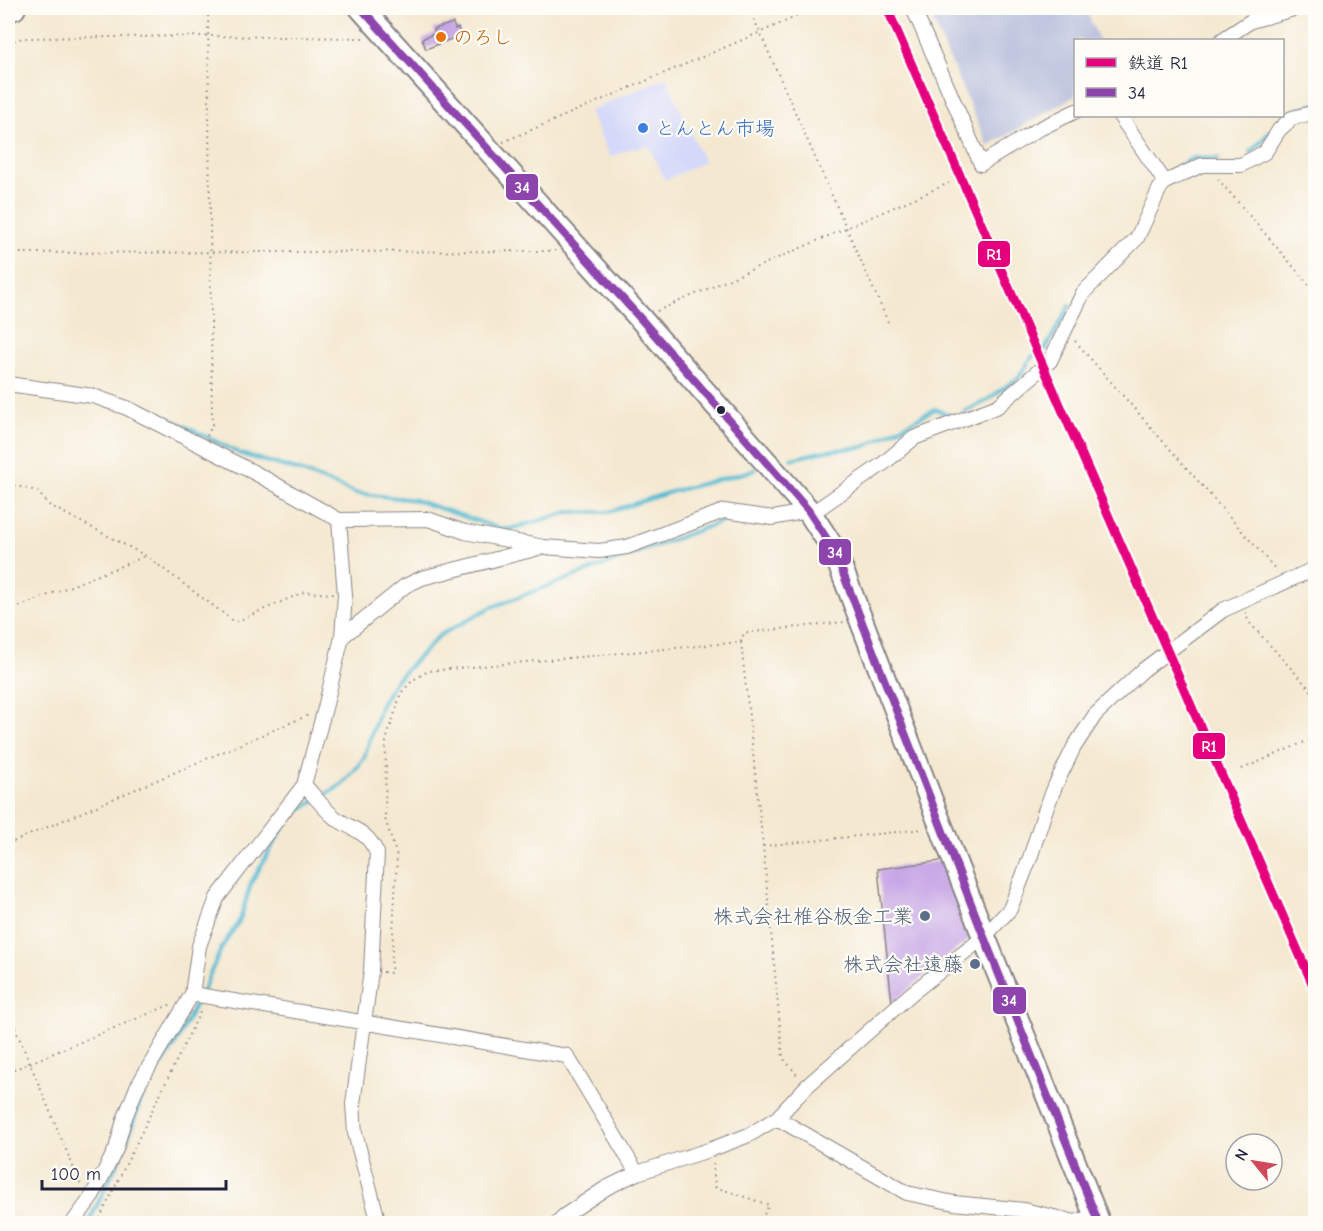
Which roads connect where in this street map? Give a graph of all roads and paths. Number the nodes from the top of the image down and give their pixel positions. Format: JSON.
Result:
{"nodes":[{"id":1,"x":14,"y":8,"type":"edge"},
{"id":2,"x":208,"y":8,"type":"edge"},
{"id":3,"x":361,"y":8,"type":"edge"},
{"id":4,"x":749,"y":8,"type":"edge"},
{"id":5,"x":818,"y":8,"type":"edge"},
{"id":6,"x":913,"y":8,"type":"edge"},
{"id":7,"x":1297,"y":8,"type":"edge"},
{"id":8,"x":8,"y":10,"type":"edge"},
{"id":9,"x":760,"y":33,"type":"junction"},
{"id":10,"x":209,"y":36,"type":"junction"},
{"id":11,"x":390,"y":39,"type":"junction"},
{"id":12,"x":1224,"y":39,"type":"edge"},
{"id":13,"x":8,"y":42,"type":"edge"},
{"id":14,"x":1074,"y":112,"type":"edge"},
{"id":15,"x":1316,"y":112,"type":"edge"},
{"id":16,"x":1121,"y":117,"type":"edge"},
{"id":17,"x":488,"y":148,"type":"junction"},
{"id":18,"x":1213,"y":165,"type":"junction"},
{"id":19,"x":1165,"y":182,"type":"junction"},
{"id":20,"x":949,"y":183,"type":"dead end"},
{"id":21,"x":846,"y":228,"type":"junction"},
{"id":22,"x":580,"y":251,"type":"junction"},
{"id":23,"x":8,"y":253,"type":"edge"},
{"id":24,"x":210,"y":253,"type":"junction"},
{"id":25,"x":1316,"y":293,"type":"edge"},
{"id":26,"x":640,"y":318,"type":"junction"},
{"id":27,"x":888,"y":322,"type":"dead end"},
{"id":28,"x":1065,"y":330,"type":"junction"},
{"id":29,"x":8,"y":384,"type":"edge"},
{"id":30,"x":202,"y":447,"type":"junction"},
{"id":31,"x":8,"y":484,"type":"edge"},
{"id":32,"x":808,"y":510,"type":"junction"},
{"id":33,"x":339,"y":520,"type":"junction"},
{"id":34,"x":544,"y":547,"type":"junction"},
{"id":35,"x":146,"y":556,"type":"junction"},
{"id":36,"x":1316,"y":568,"type":"edge"},
{"id":37,"x":1286,"y":581,"type":"junction"},
{"id":38,"x":345,"y":595,"type":"junction"},
{"id":39,"x":1243,"y":600,"type":"junction"},
{"id":40,"x":8,"y":611,"type":"edge"},
{"id":41,"x":861,"y":620,"type":"junction"},
{"id":42,"x":342,"y":638,"type":"junction"},
{"id":43,"x":741,"y":642,"type":"junction"},
{"id":44,"x":1316,"y":696,"type":"edge"},
{"id":45,"x":325,"y":708,"type":"junction"},
{"id":46,"x":1316,"y":736,"type":"edge"},
{"id":47,"x":1242,"y":769,"type":"dead end"},
{"id":48,"x":304,"y":785,"type":"junction"},
{"id":49,"x":941,"y":827,"type":"junction"},
{"id":50,"x":8,"y":844,"type":"edge"},
{"id":51,"x":763,"y":846,"type":"junction"},
{"id":52,"x":984,"y":937,"type":"junction"},
{"id":53,"x":371,"y":972,"type":"junction"},
{"id":54,"x":207,"y":997,"type":"junction"},
{"id":55,"x":189,"y":999,"type":"junction"},
{"id":56,"x":8,"y":1011,"type":"edge"},
{"id":57,"x":363,"y":1024,"type":"junction"},
{"id":58,"x":30,"y":1063,"type":"junction"},
{"id":59,"x":8,"y":1072,"type":"edge"},
{"id":60,"x":806,"y":1087,"type":"junction"},
{"id":61,"x":777,"y":1118,"type":"junction"},
{"id":62,"x":712,"y":1149,"type":"junction"},
{"id":63,"x":637,"y":1173,"type":"junction"},
{"id":64,"x":91,"y":1198,"type":"junction"},
{"id":65,"x":1097,"y":1220,"type":"edge"},
{"id":66,"x":72,"y":1224,"type":"edge"},
{"id":67,"x":97,"y":1224,"type":"edge"},
{"id":68,"x":379,"y":1224,"type":"edge"},
{"id":69,"x":556,"y":1224,"type":"edge"},
{"id":70,"x":759,"y":1224,"type":"edge"}],
"edges":[{"from":1,"to":8,"type":"highway"},
{"from":2,"to":10,"type":"path"},
{"from":3,"to":11,"type":"highway"},
{"from":4,"to":9,"type":"path"},
{"from":5,"to":9,"type":"path"},
{"from":6,"to":14,"type":"street"},
{"from":7,"to":12,"type":"street"},
{"from":9,"to":17,"type":"path"},
{"from":9,"to":21,"type":"path"},
{"from":10,"to":11,"type":"path"},
{"from":10,"to":13,"type":"path"},
{"from":10,"to":24,"type":"path"},
{"from":11,"to":17,"type":"highway"},
{"from":15,"to":18,"type":"street"},
{"from":16,"to":19,"type":"street"},
{"from":17,"to":22,"type":"highway"},
{"from":18,"to":19,"type":"street"},
{"from":18,"to":25,"type":"path"},
{"from":19,"to":28,"type":"street"},
{"from":20,"to":21,"type":"path"},
{"from":21,"to":26,"type":"path"},
{"from":21,"to":27,"type":"path"},
{"from":22,"to":24,"type":"path"},
{"from":22,"to":26,"type":"highway"},
{"from":23,"to":24,"type":"path"},
{"from":24,"to":30,"type":"path"},
{"from":26,"to":32,"type":"highway"},
{"from":28,"to":32,"type":"street"},
{"from":28,"to":37,"type":"path"},
{"from":29,"to":30,"type":"street"},
{"from":30,"to":33,"type":"street"},
{"from":31,"to":35,"type":"path"},
{"from":32,"to":34,"type":"street"},
{"from":32,"to":41,"type":"highway"},
{"from":33,"to":34,"type":"street"},
{"from":33,"to":38,"type":"street"},
{"from":34,"to":42,"type":"street"},
{"from":35,"to":38,"type":"path"},
{"from":35,"to":40,"type":"path"},
{"from":36,"to":37,"type":"street"},
{"from":37,"to":39,"type":"street"},
{"from":38,"to":42,"type":"street"},
{"from":39,"to":44,"type":"path"},
{"from":39,"to":52,"type":"street"},
{"from":41,"to":43,"type":"path"},
{"from":41,"to":49,"type":"highway"},
{"from":42,"to":45,"type":"street"},
{"from":43,"to":51,"type":"path"},
{"from":43,"to":53,"type":"path"},
{"from":45,"to":48,"type":"street"},
{"from":45,"to":50,"type":"path"},
{"from":46,"to":47,"type":"path"},
{"from":48,"to":53,"type":"street"},
{"from":48,"to":55,"type":"street"},
{"from":49,"to":51,"type":"path"},
{"from":49,"to":52,"type":"highway"},
{"from":51,"to":60,"type":"path"},
{"from":52,"to":60,"type":"street"},
{"from":52,"to":65,"type":"highway"},
{"from":53,"to":57,"type":"street"},
{"from":54,"to":55,"type":"street"},
{"from":54,"to":57,"type":"street"},
{"from":54,"to":67,"type":"path"},
{"from":55,"to":58,"type":"path"},
{"from":55,"to":64,"type":"street"},
{"from":56,"to":58,"type":"path"},
{"from":57,"to":63,"type":"street"},
{"from":57,"to":68,"type":"street"},
{"from":58,"to":59,"type":"path"},
{"from":58,"to":64,"type":"path"},
{"from":60,"to":61,"type":"street"},
{"from":61,"to":62,"type":"street"},
{"from":61,"to":65,"type":"street"},
{"from":62,"to":63,"type":"street"},
{"from":62,"to":70,"type":"path"},
{"from":63,"to":69,"type":"street"},
{"from":64,"to":66,"type":"street"}]}
